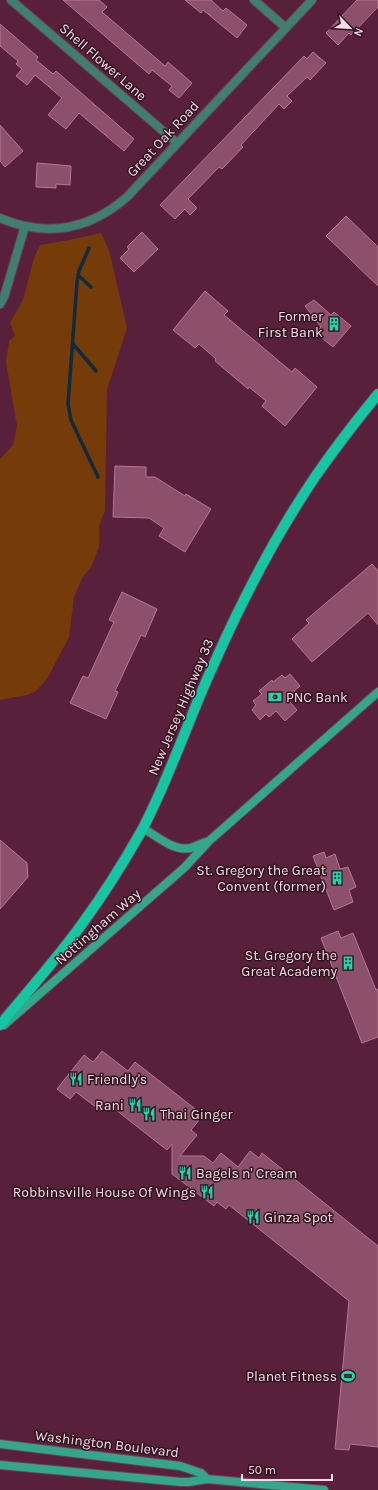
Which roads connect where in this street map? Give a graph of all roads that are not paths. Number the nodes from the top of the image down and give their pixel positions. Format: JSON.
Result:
{"nodes":[{"id":1,"x":11,"y":0,"type":"edge"},
{"id":2,"x":254,"y":0,"type":"edge"},
{"id":3,"x":312,"y":0,"type":"edge"},
{"id":4,"x":286,"y":28,"type":"junction"},
{"id":5,"x":178,"y":143,"type":"junction"},
{"id":6,"x":0,"y":218,"type":"edge"},
{"id":7,"x":25,"y":226,"type":"junction"},
{"id":8,"x":0,"y":304,"type":"edge"},
{"id":9,"x":378,"y":394,"type":"edge"},
{"id":10,"x":378,"y":692,"type":"edge"},
{"id":11,"x":143,"y":828,"type":"junction"},
{"id":12,"x":209,"y":841,"type":"junction"},
{"id":13,"x":0,"y":1025,"type":"edge"},
{"id":14,"x":0,"y":1028,"type":"edge"},
{"id":15,"x":0,"y":1444,"type":"edge"},
{"id":16,"x":0,"y":1464,"type":"edge"},
{"id":17,"x":207,"y":1479,"type":"junction"},
{"id":18,"x":324,"y":1490,"type":"edge"}],
"edges":[{"from":1,"to":5,"type":"street","name":"Shell Flower Lane"},
{"from":2,"to":4,"type":"street"},
{"from":3,"to":4,"type":"street","name":"Great Oak Road"},
{"from":4,"to":5,"type":"street","name":"Great Oak Road"},
{"from":5,"to":7,"type":"street","name":"Great Oak Road"},
{"from":6,"to":7,"type":"street","name":"Great Oak Road"},
{"from":7,"to":8,"type":"street"},
{"from":9,"to":11,"type":"main road","name":"New Jersey Highway 33"},
{"from":10,"to":12,"type":"street","name":"Nottingham Way"},
{"from":11,"to":12,"type":"street","name":"Nottingham Way"},
{"from":11,"to":13,"type":"main road","name":"New Jersey Highway 33"},
{"from":12,"to":14,"type":"street","name":"Nottingham Way"},
{"from":15,"to":17,"type":"street","name":"Washington Boulevard"},
{"from":16,"to":17,"type":"street","name":"Washington Boulevard"},
{"from":17,"to":18,"type":"street","name":"Washington Boulevard"}]}
